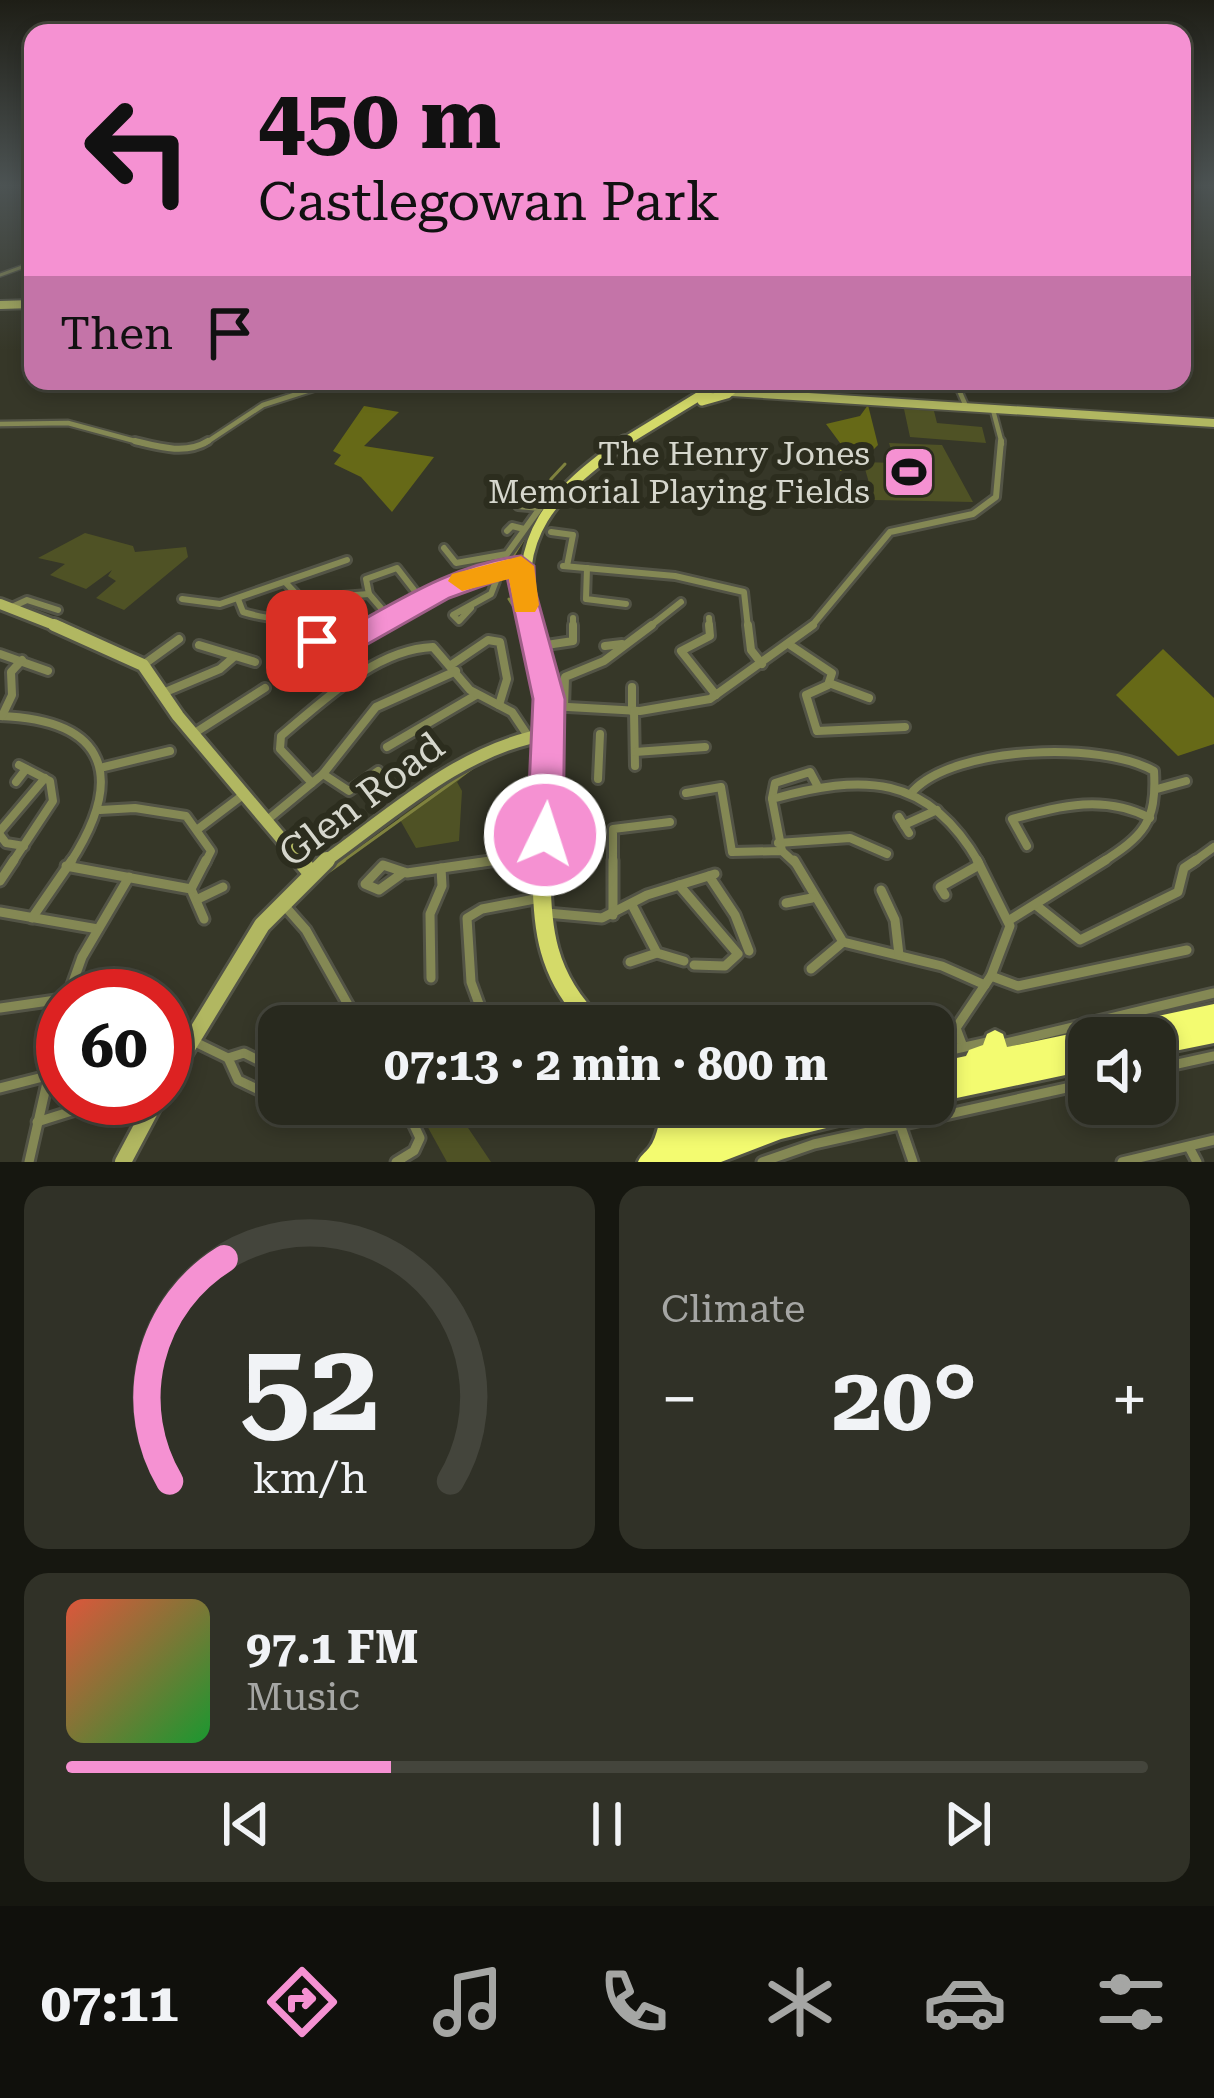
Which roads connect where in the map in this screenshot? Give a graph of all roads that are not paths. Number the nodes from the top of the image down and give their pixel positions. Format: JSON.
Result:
{"nodes":[{"id":1,"x":310,"y":390,"type":"edge"},
{"id":2,"x":712,"y":390,"type":"edge"},
{"id":3,"x":723,"y":390,"type":"edge"},
{"id":4,"x":745,"y":390,"type":"edge"},
{"id":5,"x":959,"y":390,"type":"edge"},
{"id":6,"x":718,"y":392,"type":"junction"},
{"id":7,"x":760,"y":398,"type":"junction"},
{"id":8,"x":965,"y":404,"type":"junction"},
{"id":9,"x":991,"y":406,"type":"junction"},
{"id":10,"x":1214,"y":423,"type":"edge"},
{"id":11,"x":0,"y":424,"type":"edge"},
{"id":12,"x":518,"y":506,"type":"dead end"},
{"id":13,"x":525,"y":529,"type":"junction"},
{"id":14,"x":507,"y":531,"type":"dead end"},
{"id":15,"x":551,"y":532,"type":"dead end"},
{"id":16,"x":443,"y":548,"type":"dead end"},
{"id":17,"x":476,"y":557,"type":"junction"},
{"id":18,"x":347,"y":560,"type":"dead end"},
{"id":19,"x":521,"y":566,"type":"junction"},
{"id":20,"x":587,"y":568,"type":"junction"},
{"id":21,"x":487,"y":571,"type":"junction"},
{"id":22,"x":286,"y":583,"type":"junction"},
{"id":23,"x":369,"y":594,"type":"junction"},
{"id":24,"x":311,"y":598,"type":"junction"},
{"id":25,"x":182,"y":599,"type":"dead end"},
{"id":26,"x":238,"y":599,"type":"junction"},
{"id":27,"x":421,"y":599,"type":"junction"},
{"id":28,"x":681,"y":602,"type":"dead end"},
{"id":29,"x":623,"y":605,"type":"dead end"},
{"id":30,"x":5,"y":606,"type":"edge"},
{"id":31,"x":471,"y":608,"type":"dead end"},
{"id":32,"x":58,"y":610,"type":"dead end"},
{"id":33,"x":388,"y":616,"type":"junction"},
{"id":34,"x":573,"y":618,"type":"dead end"},
{"id":35,"x":707,"y":620,"type":"dead end"},
{"id":36,"x":317,"y":637,"type":"dead end"},
{"id":37,"x":179,"y":639,"type":"dead end"},
{"id":38,"x":625,"y":643,"type":"junction"},
{"id":39,"x":199,"y":645,"type":"dead end"},
{"id":40,"x":790,"y":645,"type":"junction"},
{"id":41,"x":540,"y":646,"type":"junction"},
{"id":42,"x":605,"y":646,"type":"dead end"},
{"id":43,"x":0,"y":654,"type":"edge"},
{"id":44,"x":235,"y":656,"type":"junction"},
{"id":45,"x":22,"y":660,"type":"junction"},
{"id":46,"x":255,"y":662,"type":"dead end"},
{"id":47,"x":762,"y":664,"type":"junction"},
{"id":48,"x":143,"y":665,"type":"junction"},
{"id":49,"x":453,"y":668,"type":"junction"},
{"id":50,"x":48,"y":671,"type":"dead end"},
{"id":51,"x":830,"y":683,"type":"junction"},
{"id":52,"x":632,"y":687,"type":"dead end"},
{"id":53,"x":265,"y":688,"type":"dead end"},
{"id":54,"x":163,"y":693,"type":"junction"},
{"id":55,"x":476,"y":695,"type":"junction"},
{"id":56,"x":716,"y":695,"type":"junction"},
{"id":57,"x":869,"y":698,"type":"dead end"},
{"id":58,"x":499,"y":705,"type":"junction"},
{"id":59,"x":557,"y":707,"type":"junction"},
{"id":60,"x":633,"y":711,"type":"junction"},
{"id":61,"x":1,"y":716,"type":"edge"},
{"id":62,"x":905,"y":727,"type":"dead end"},
{"id":63,"x":193,"y":734,"type":"junction"},
{"id":64,"x":551,"y":734,"type":"junction"},
{"id":65,"x":600,"y":734,"type":"dead end"},
{"id":66,"x":528,"y":736,"type":"junction"},
{"id":67,"x":388,"y":747,"type":"dead end"},
{"id":68,"x":705,"y":747,"type":"dead end"},
{"id":69,"x":170,"y":751,"type":"dead end"},
{"id":70,"x":635,"y":752,"type":"junction"},
{"id":71,"x":635,"y":766,"type":"dead end"},
{"id":72,"x":104,"y":767,"type":"junction"},
{"id":73,"x":378,"y":771,"type":"dead end"},
{"id":74,"x":323,"y":774,"type":"junction"},
{"id":75,"x":45,"y":778,"type":"junction"},
{"id":76,"x":598,"y":779,"type":"dead end"},
{"id":77,"x":1186,"y":781,"type":"dead end"},
{"id":78,"x":16,"y":782,"type":"dead end"},
{"id":79,"x":312,"y":783,"type":"junction"},
{"id":80,"x":1157,"y":789,"type":"junction"},
{"id":81,"x":913,"y":791,"type":"junction"},
{"id":82,"x":686,"y":794,"type":"dead end"},
{"id":83,"x":243,"y":795,"type":"junction"},
{"id":84,"x":100,"y":810,"type":"junction"},
{"id":85,"x":938,"y":810,"type":"junction"},
{"id":86,"x":1150,"y":818,"type":"junction"},
{"id":87,"x":266,"y":821,"type":"junction"},
{"id":88,"x":670,"y":822,"type":"dead end"},
{"id":89,"x":904,"y":825,"type":"dead end"},
{"id":90,"x":198,"y":829,"type":"junction"},
{"id":91,"x":0,"y":833,"type":"edge"},
{"id":92,"x":25,"y":846,"type":"junction"},
{"id":93,"x":1028,"y":846,"type":"dead end"},
{"id":94,"x":780,"y":847,"type":"junction"},
{"id":95,"x":1214,"y":847,"type":"edge"},
{"id":96,"x":544,"y":853,"type":"junction"},
{"id":97,"x":887,"y":854,"type":"dead end"},
{"id":98,"x":979,"y":865,"type":"junction"},
{"id":99,"x":66,"y":866,"type":"junction"},
{"id":100,"x":441,"y":868,"type":"junction"},
{"id":101,"x":310,"y":872,"type":"junction"},
{"id":102,"x":404,"y":872,"type":"dead end"},
{"id":103,"x":129,"y":878,"type":"junction"},
{"id":104,"x":0,"y":881,"type":"edge"},
{"id":105,"x":679,"y":885,"type":"junction"},
{"id":106,"x":223,"y":886,"type":"dead end"},
{"id":107,"x":940,"y":887,"type":"dead end"},
{"id":108,"x":191,"y":889,"type":"junction"},
{"id":109,"x":880,"y":890,"type":"dead end"},
{"id":110,"x":813,"y":898,"type":"junction"},
{"id":111,"x":198,"y":899,"type":"junction"},
{"id":112,"x":280,"y":902,"type":"junction"},
{"id":113,"x":786,"y":903,"type":"dead end"},
{"id":114,"x":544,"y":905,"type":"junction"},
{"id":115,"x":632,"y":905,"type":"junction"},
{"id":116,"x":1037,"y":906,"type":"junction"},
{"id":117,"x":0,"y":912,"type":"edge"},
{"id":118,"x":613,"y":915,"type":"junction"},
{"id":119,"x":32,"y":918,"type":"junction"},
{"id":120,"x":204,"y":919,"type":"dead end"},
{"id":121,"x":1009,"y":921,"type":"junction"},
{"id":122,"x":98,"y":929,"type":"junction"},
{"id":123,"x":843,"y":942,"type":"junction"},
{"id":124,"x":1187,"y":950,"type":"dead end"},
{"id":125,"x":749,"y":951,"type":"dead end"},
{"id":126,"x":657,"y":953,"type":"junction"},
{"id":127,"x":899,"y":956,"type":"junction"},
{"id":128,"x":630,"y":962,"type":"dead end"},
{"id":129,"x":79,"y":969,"type":"edge"},
{"id":130,"x":812,"y":969,"type":"dead end"},
{"id":131,"x":431,"y":978,"type":"dead end"},
{"id":132,"x":988,"y":980,"type":"junction"},
{"id":133,"x":1214,"y":993,"type":"edge"},
{"id":134,"x":36,"y":1002,"type":"edge"},
{"id":135,"x":348,"y":1005,"type":"edge"},
{"id":136,"x":479,"y":1005,"type":"edge"},
{"id":137,"x":575,"y":1005,"type":"edge"},
{"id":138,"x":0,"y":1007,"type":"edge"},
{"id":139,"x":1214,"y":1016,"type":"edge"},
{"id":140,"x":1176,"y":1024,"type":"edge"},
{"id":141,"x":1214,"y":1031,"type":"edge"},
{"id":142,"x":1176,"y":1039,"type":"edge"},
{"id":143,"x":193,"y":1043,"type":"joint"},
{"id":144,"x":962,"y":1044,"type":"junction"},
{"id":145,"x":1068,"y":1045,"type":"edge"},
{"id":146,"x":954,"y":1047,"type":"edge"},
{"id":147,"x":1006,"y":1054,"type":"junction"},
{"id":148,"x":1214,"y":1056,"type":"edge"},
{"id":149,"x":1068,"y":1057,"type":"edge"},
{"id":150,"x":228,"y":1058,"type":"junction"},
{"id":151,"x":1176,"y":1064,"type":"edge"},
{"id":152,"x":954,"y":1065,"type":"edge"},
{"id":153,"x":36,"y":1079,"type":"edge"},
{"id":154,"x":954,"y":1080,"type":"edge"},
{"id":155,"x":1068,"y":1086,"type":"edge"},
{"id":156,"x":0,"y":1088,"type":"edge"},
{"id":157,"x":954,"y":1105,"type":"edge"},
{"id":158,"x":37,"y":1125,"type":"edge"},
{"id":159,"x":143,"y":1125,"type":"edge"},
{"id":160,"x":414,"y":1125,"type":"edge"},
{"id":161,"x":740,"y":1125,"type":"edge"},
{"id":162,"x":785,"y":1125,"type":"edge"},
{"id":163,"x":844,"y":1125,"type":"edge"},
{"id":164,"x":865,"y":1125,"type":"edge"},
{"id":165,"x":899,"y":1125,"type":"edge"},
{"id":166,"x":1214,"y":1140,"type":"edge"},
{"id":167,"x":692,"y":1142,"type":"edge"},
{"id":168,"x":1189,"y":1147,"type":"junction"},
{"id":169,"x":29,"y":1162,"type":"edge"},
{"id":170,"x":123,"y":1162,"type":"edge"},
{"id":171,"x":396,"y":1162,"type":"edge"},
{"id":172,"x":762,"y":1162,"type":"edge"},
{"id":173,"x":913,"y":1162,"type":"edge"},
{"id":174,"x":1122,"y":1162,"type":"edge"},
{"id":175,"x":1197,"y":1162,"type":"edge"}],
"edges":[{"from":1,"to":11,"type":"street"},
{"from":2,"to":6,"type":"street"},
{"from":3,"to":6,"type":"main road"},
{"from":4,"to":7,"type":"street"},
{"from":5,"to":8,"type":"street"},
{"from":6,"to":7,"type":"street"},
{"from":6,"to":19,"type":"main road"},
{"from":7,"to":8,"type":"street"},
{"from":8,"to":9,"type":"street"},
{"from":9,"to":10,"type":"street"},
{"from":9,"to":40,"type":"street"},
{"from":12,"to":13,"type":"street"},
{"from":13,"to":14,"type":"street"},
{"from":13,"to":17,"type":"street"},
{"from":15,"to":20,"type":"street"},
{"from":16,"to":17,"type":"street"},
{"from":17,"to":21,"type":"street"},
{"from":18,"to":22,"type":"street"},
{"from":19,"to":21,"type":"street"},
{"from":19,"to":41,"type":"main road"},
{"from":20,"to":29,"type":"street"},
{"from":20,"to":47,"type":"street"},
{"from":21,"to":27,"type":"street"},
{"from":21,"to":31,"type":"street"},
{"from":22,"to":24,"type":"street"},
{"from":22,"to":26,"type":"street"},
{"from":23,"to":24,"type":"street"},
{"from":23,"to":27,"type":"street"},
{"from":23,"to":33,"type":"street"},
{"from":24,"to":26,"type":"street"},
{"from":25,"to":26,"type":"street"},
{"from":27,"to":33,"type":"street"},
{"from":28,"to":38,"type":"street"},
{"from":30,"to":32,"type":"street"},
{"from":30,"to":48,"type":"street"},
{"from":33,"to":36,"type":"street"},
{"from":34,"to":41,"type":"street"},
{"from":35,"to":56,"type":"street"},
{"from":37,"to":48,"type":"street"},
{"from":38,"to":42,"type":"street"},
{"from":38,"to":59,"type":"street"},
{"from":39,"to":44,"type":"street"},
{"from":40,"to":47,"type":"street"},
{"from":40,"to":51,"type":"street"},
{"from":41,"to":59,"type":"main road"},
{"from":43,"to":45,"type":"street"},
{"from":44,"to":46,"type":"street"},
{"from":44,"to":54,"type":"street"},
{"from":45,"to":50,"type":"street"},
{"from":45,"to":61,"type":"street"},
{"from":47,"to":56,"type":"street"},
{"from":48,"to":54,"type":"street"},
{"from":49,"to":55,"type":"street"},
{"from":49,"to":58,"type":"street"},
{"from":49,"to":74,"type":"street"},
{"from":49,"to":79,"type":"street"},
{"from":51,"to":57,"type":"street"},
{"from":51,"to":62,"type":"street"},
{"from":52,"to":60,"type":"street"},
{"from":53,"to":63,"type":"street"},
{"from":54,"to":63,"type":"street"},
{"from":55,"to":58,"type":"street"},
{"from":55,"to":67,"type":"street"},
{"from":56,"to":60,"type":"street"},
{"from":58,"to":66,"type":"street"},
{"from":59,"to":60,"type":"street"},
{"from":59,"to":64,"type":"main road"},
{"from":60,"to":70,"type":"street"},
{"from":61,"to":72,"type":"street"},
{"from":63,"to":83,"type":"street"},
{"from":64,"to":66,"type":"street","name":"Glen Road"},
{"from":64,"to":96,"type":"main road"},
{"from":65,"to":76,"type":"street"},
{"from":66,"to":101,"type":"street","name":"Glen Road"},
{"from":68,"to":70,"type":"street"},
{"from":69,"to":72,"type":"street"},
{"from":70,"to":71,"type":"street"},
{"from":72,"to":84,"type":"street"},
{"from":73,"to":74,"type":"street"},
{"from":74,"to":79,"type":"street"},
{"from":75,"to":78,"type":"street"},
{"from":75,"to":91,"type":"street"},
{"from":75,"to":92,"type":"street"},
{"from":77,"to":80,"type":"street"},
{"from":79,"to":87,"type":"street"},
{"from":80,"to":81,"type":"street"},
{"from":80,"to":86,"type":"street"},
{"from":81,"to":85,"type":"street"},
{"from":81,"to":94,"type":"street"},
{"from":82,"to":94,"type":"street"},
{"from":83,"to":87,"type":"street"},
{"from":83,"to":90,"type":"street"},
{"from":84,"to":90,"type":"street"},
{"from":84,"to":99,"type":"street"},
{"from":85,"to":89,"type":"street"},
{"from":85,"to":98,"type":"street"},
{"from":86,"to":93,"type":"street"},
{"from":86,"to":116,"type":"street"},
{"from":87,"to":101,"type":"street"},
{"from":88,"to":118,"type":"street"},
{"from":90,"to":108,"type":"street"},
{"from":91,"to":92,"type":"street"},
{"from":92,"to":104,"type":"street"},
{"from":94,"to":97,"type":"street"},
{"from":94,"to":110,"type":"street"},
{"from":95,"to":116,"type":"street"},
{"from":96,"to":100,"type":"street"},
{"from":96,"to":114,"type":"main road"},
{"from":98,"to":107,"type":"street"},
{"from":98,"to":121,"type":"street"},
{"from":99,"to":103,"type":"street"},
{"from":99,"to":119,"type":"street"},
{"from":100,"to":102,"type":"street"},
{"from":100,"to":131,"type":"street"},
{"from":101,"to":112,"type":"street","name":"Glen Road"},
{"from":103,"to":108,"type":"street"},
{"from":103,"to":122,"type":"street"},
{"from":105,"to":115,"type":"street"},
{"from":105,"to":125,"type":"street"},
{"from":105,"to":126,"type":"street"},
{"from":106,"to":111,"type":"street"},
{"from":108,"to":111,"type":"street"},
{"from":109,"to":127,"type":"street"},
{"from":110,"to":113,"type":"street"},
{"from":110,"to":123,"type":"street"},
{"from":111,"to":120,"type":"street"},
{"from":112,"to":135,"type":"street"},
{"from":112,"to":143,"type":"street","name":"Glen Road"},
{"from":114,"to":118,"type":"street"},
{"from":114,"to":136,"type":"street"},
{"from":114,"to":137,"type":"main road"},
{"from":115,"to":118,"type":"street"},
{"from":115,"to":126,"type":"street"},
{"from":116,"to":121,"type":"street"},
{"from":117,"to":119,"type":"street"},
{"from":119,"to":122,"type":"street"},
{"from":121,"to":132,"type":"street"},
{"from":122,"to":129,"type":"street"},
{"from":123,"to":127,"type":"street"},
{"from":123,"to":130,"type":"street"},
{"from":124,"to":132,"type":"street"},
{"from":126,"to":128,"type":"street"},
{"from":127,"to":132,"type":"street"},
{"from":132,"to":144,"type":"street"},
{"from":133,"to":147,"type":"street"},
{"from":134,"to":138,"type":"street"},
{"from":139,"to":140,"type":"highway"},
{"from":141,"to":142,"type":"highway"},
{"from":143,"to":150,"type":"street"},
{"from":144,"to":146,"type":"street"},
{"from":144,"to":147,"type":"street"},
{"from":145,"to":147,"type":"highway"},
{"from":147,"to":149,"type":"highway"},
{"from":147,"to":152,"type":"highway"},
{"from":147,"to":154,"type":"highway"},
{"from":148,"to":151,"type":"street"},
{"from":150,"to":150,"type":"street"},
{"from":153,"to":156,"type":"street"},
{"from":155,"to":157,"type":"street"},
{"from":158,"to":169,"type":"street"},
{"from":159,"to":170,"type":"street"},
{"from":160,"to":171,"type":"street"},
{"from":161,"to":167,"type":"highway"},
{"from":162,"to":167,"type":"highway"},
{"from":163,"to":167,"type":"highway"},
{"from":164,"to":172,"type":"street"},
{"from":165,"to":173,"type":"street"},
{"from":166,"to":168,"type":"street"},
{"from":168,"to":174,"type":"street"},
{"from":168,"to":175,"type":"street"}]}
